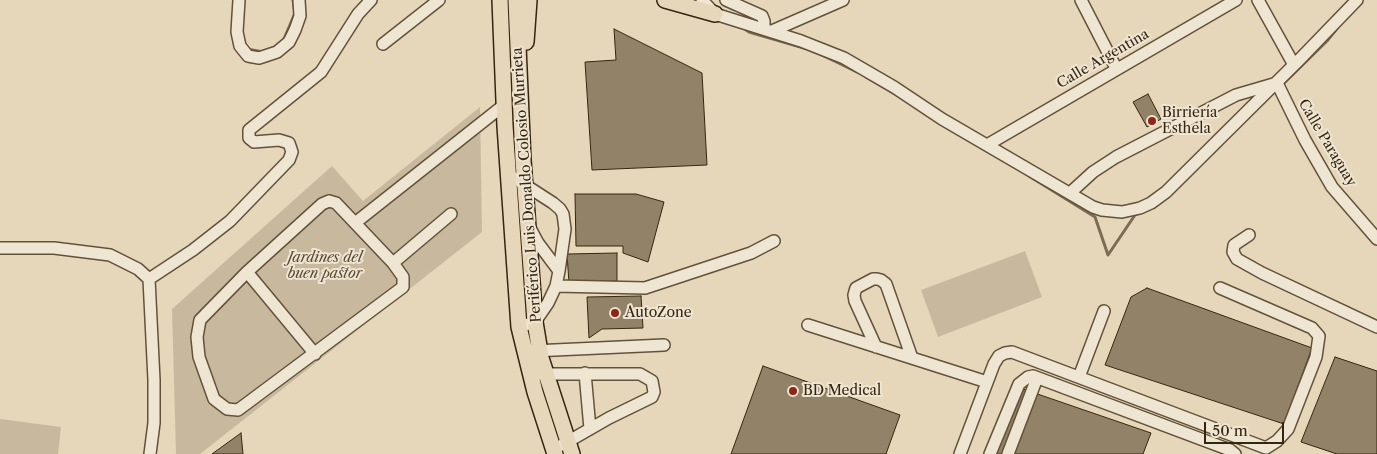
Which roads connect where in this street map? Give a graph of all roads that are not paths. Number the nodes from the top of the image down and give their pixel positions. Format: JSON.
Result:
{"nodes":[{"id":1,"x":239,"y":0,"type":"edge"},
{"id":2,"x":299,"y":0,"type":"edge"},
{"id":3,"x":370,"y":0,"type":"edge"},
{"id":4,"x":440,"y":0,"type":"edge"},
{"id":5,"x":500,"y":0,"type":"edge"},
{"id":6,"x":516,"y":0,"type":"edge"},
{"id":7,"x":529,"y":0,"type":"edge"},
{"id":8,"x":664,"y":0,"type":"edge"},
{"id":9,"x":702,"y":0,"type":"edge"},
{"id":10,"x":726,"y":0,"type":"edge"},
{"id":11,"x":842,"y":0,"type":"edge"},
{"id":12,"x":1082,"y":0,"type":"edge"},
{"id":13,"x":1236,"y":0,"type":"edge"},
{"id":14,"x":1258,"y":0,"type":"edge"},
{"id":15,"x":1357,"y":0,"type":"edge"},
{"id":16,"x":715,"y":14,"type":"junction"},
{"id":17,"x":768,"y":30,"type":"junction"},
{"id":18,"x":383,"y":44,"type":"dead end"},
{"id":19,"x":1294,"y":65,"type":"junction"},
{"id":20,"x":1116,"y":68,"type":"junction"},
{"id":21,"x":1276,"y":83,"type":"junction"},
{"id":22,"x":504,"y":105,"type":"junction"},
{"id":23,"x":521,"y":113,"type":"junction"},
{"id":24,"x":987,"y":145,"type":"junction"},
{"id":25,"x":508,"y":174,"type":"junction"},
{"id":26,"x":524,"y":183,"type":"junction"},
{"id":27,"x":1070,"y":193,"type":"junction"},
{"id":28,"x":451,"y":214,"type":"dead end"},
{"id":29,"x":355,"y":223,"type":"junction"},
{"id":30,"x":527,"y":224,"type":"junction"},
{"id":31,"x":1249,"y":235,"type":"dead end"},
{"id":32,"x":1377,"y":239,"type":"edge"},
{"id":33,"x":774,"y":241,"type":"dead end"},
{"id":34,"x":0,"y":248,"type":"edge"},
{"id":35,"x":393,"y":264,"type":"junction"},
{"id":36,"x":559,"y":271,"type":"junction"},
{"id":37,"x":247,"y":272,"type":"junction"},
{"id":38,"x":149,"y":279,"type":"junction"},
{"id":39,"x":556,"y":286,"type":"junction"},
{"id":40,"x":1220,"y":288,"type":"dead end"},
{"id":41,"x":1104,"y":311,"type":"dead end"},
{"id":42,"x":535,"y":322,"type":"junction"},
{"id":43,"x":808,"y":325,"type":"dead end"},
{"id":44,"x":519,"y":327,"type":"junction"},
{"id":45,"x":1377,"y":327,"type":"edge"},
{"id":46,"x":664,"y":345,"type":"dead end"},
{"id":47,"x":876,"y":347,"type":"junction"},
{"id":48,"x":540,"y":351,"type":"junction"},
{"id":49,"x":524,"y":352,"type":"junction"},
{"id":50,"x":314,"y":354,"type":"junction"},
{"id":51,"x":912,"y":358,"type":"junction"},
{"id":52,"x":546,"y":373,"type":"junction"},
{"id":53,"x":585,"y":373,"type":"junction"},
{"id":54,"x":530,"y":374,"type":"junction"},
{"id":55,"x":1079,"y":377,"type":"junction"},
{"id":56,"x":1037,"y":378,"type":"junction"},
{"id":57,"x":987,"y":382,"type":"junction"},
{"id":58,"x":590,"y":429,"type":"junction"},
{"id":59,"x":570,"y":448,"type":"edge"},
{"id":60,"x":555,"y":452,"type":"edge"},
{"id":61,"x":150,"y":454,"type":"edge"},
{"id":62,"x":960,"y":454,"type":"edge"},
{"id":63,"x":990,"y":454,"type":"edge"},
{"id":64,"x":1008,"y":454,"type":"edge"},
{"id":65,"x":1235,"y":454,"type":"edge"}],
"edges":[{"from":1,"to":2,"type":"street"},
{"from":3,"to":38,"type":"street"},
{"from":4,"to":18,"type":"street"},
{"from":5,"to":22,"type":"main road","name":"Periférico Luis Donaldo Colosio Murrieta"},
{"from":6,"to":23,"type":"main road","name":"Periférico Luis Donaldo Colosio Murrieta"},
{"from":7,"to":23,"type":"main road"},
{"from":8,"to":16,"type":"main road"},
{"from":9,"to":16,"type":"street"},
{"from":10,"to":17,"type":"street"},
{"from":11,"to":17,"type":"street"},
{"from":12,"to":20,"type":"street"},
{"from":13,"to":20,"type":"street","name":"Calle Argentina"},
{"from":14,"to":19,"type":"street"},
{"from":15,"to":19,"type":"street"},
{"from":16,"to":17,"type":"street"},
{"from":17,"to":24,"type":"street"},
{"from":19,"to":21,"type":"street"},
{"from":20,"to":24,"type":"street","name":"Calle Argentina"},
{"from":21,"to":27,"type":"street"},
{"from":21,"to":27,"type":"street"},
{"from":21,"to":32,"type":"street","name":"Calle Paraguay"},
{"from":22,"to":25,"type":"main road","name":"Periférico Luis Donaldo Colosio Murrieta"},
{"from":22,"to":29,"type":"street"},
{"from":23,"to":26,"type":"main road","name":"Periférico Luis Donaldo Colosio Murrieta"},
{"from":24,"to":27,"type":"street"},
{"from":25,"to":26,"type":"street"},
{"from":25,"to":44,"type":"main road","name":"Periférico Luis Donaldo Colosio Murrieta"},
{"from":26,"to":30,"type":"main road","name":"Periférico Luis Donaldo Colosio Murrieta"},
{"from":26,"to":36,"type":"street"},
{"from":28,"to":35,"type":"street"},
{"from":29,"to":35,"type":"street"},
{"from":29,"to":37,"type":"street"},
{"from":30,"to":36,"type":"street"},
{"from":30,"to":42,"type":"main road","name":"Periférico Luis Donaldo Colosio Murrieta"},
{"from":31,"to":45,"type":"street"},
{"from":33,"to":39,"type":"street"},
{"from":34,"to":38,"type":"street"},
{"from":35,"to":50,"type":"street"},
{"from":36,"to":39,"type":"street"},
{"from":37,"to":50,"type":"street"},
{"from":37,"to":50,"type":"street"},
{"from":38,"to":61,"type":"street"},
{"from":39,"to":42,"type":"street"},
{"from":40,"to":55,"type":"street"},
{"from":41,"to":55,"type":"street"},
{"from":42,"to":44,"type":"street"},
{"from":42,"to":48,"type":"main road","name":"Periférico Luis Donaldo Colosio Murrieta"},
{"from":43,"to":47,"type":"street"},
{"from":44,"to":49,"type":"main road","name":"Periférico Luis Donaldo Colosio Murrieta"},
{"from":46,"to":48,"type":"street"},
{"from":47,"to":51,"type":"street"},
{"from":47,"to":51,"type":"street"},
{"from":48,"to":49,"type":"street"},
{"from":48,"to":52,"type":"main road","name":"Periférico Luis Donaldo Colosio Murrieta"},
{"from":49,"to":54,"type":"main road","name":"Periférico Luis Donaldo Colosio Murrieta"},
{"from":51,"to":57,"type":"street"},
{"from":52,"to":53,"type":"street"},
{"from":52,"to":54,"type":"street"},
{"from":52,"to":59,"type":"main road","name":"Periférico Luis Donaldo Colosio Murrieta"},
{"from":53,"to":58,"type":"street"},
{"from":53,"to":58,"type":"street"},
{"from":54,"to":60,"type":"main road","name":"Periférico Luis Donaldo Colosio Murrieta"},
{"from":55,"to":57,"type":"street"},
{"from":56,"to":63,"type":"street"},
{"from":56,"to":64,"type":"street"},
{"from":56,"to":65,"type":"street"},
{"from":57,"to":62,"type":"street"},
{"from":58,"to":59,"type":"street"},
{"from":59,"to":60,"type":"street"}]}
